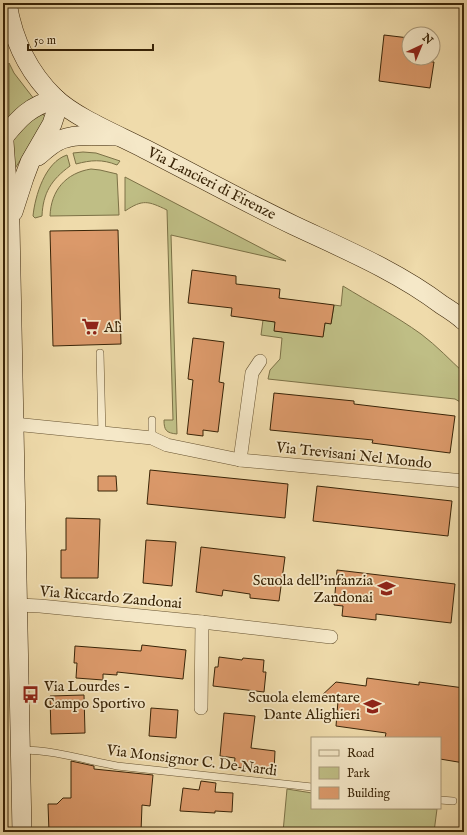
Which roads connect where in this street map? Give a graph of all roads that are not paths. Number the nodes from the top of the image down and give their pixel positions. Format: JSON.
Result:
{"nodes":[{"id":1,"x":4,"y":3,"type":"edge"},
{"id":2,"x":7,"y":3,"type":"edge"},
{"id":3,"x":3,"y":13,"type":"edge"},
{"id":4,"x":56,"y":99,"type":"junction"},
{"id":5,"x":3,"y":128,"type":"edge"},
{"id":6,"x":120,"y":136,"type":"junction"},
{"id":7,"x":4,"y":138,"type":"edge"},
{"id":8,"x":30,"y":162,"type":"junction"},
{"id":9,"x":10,"y":224,"type":"junction"},
{"id":10,"x":464,"y":321,"type":"edge"},
{"id":11,"x":100,"y":353,"type":"dead end"},
{"id":12,"x":260,"y":361,"type":"dead end"},
{"id":13,"x":10,"y":419,"type":"edge"},
{"id":14,"x":152,"y":420,"type":"dead end"},
{"id":15,"x":102,"y":434,"type":"junction"},
{"id":16,"x":152,"y":438,"type":"junction"},
{"id":17,"x":240,"y":460,"type":"junction"},
{"id":18,"x":464,"y":481,"type":"edge"},
{"id":19,"x":18,"y":605,"type":"junction"},
{"id":20,"x":202,"y":622,"type":"junction"},
{"id":21,"x":331,"y":637,"type":"dead end"},
{"id":22,"x":201,"y":708,"type":"dead end"},
{"id":23,"x":21,"y":750,"type":"junction"},
{"id":24,"x":311,"y":786,"type":"edge"},
{"id":25,"x":441,"y":800,"type":"edge"},
{"id":26,"x":453,"y":801,"type":"dead end"},
{"id":27,"x":22,"y":832,"type":"edge"}],
"edges":[{"from":1,"to":3,"type":"street"},
{"from":2,"to":4,"type":"street","name":"Via Lancieri di Firenze"},
{"from":4,"to":6,"type":"street","name":"Via Lancieri di Firenze"},
{"from":4,"to":7,"type":"street"},
{"from":4,"to":8,"type":"street"},
{"from":5,"to":7,"type":"street"},
{"from":6,"to":8,"type":"street"},
{"from":6,"to":10,"type":"street","name":"Via Lancieri di Firenze"},
{"from":7,"to":9,"type":"street"},
{"from":8,"to":9,"type":"street"},
{"from":9,"to":13,"type":"street"},
{"from":11,"to":15,"type":"lane"},
{"from":12,"to":17,"type":"street"},
{"from":13,"to":15,"type":"street","name":"Via Trevisani Nel Mondo"},
{"from":13,"to":19,"type":"street"},
{"from":14,"to":16,"type":"lane"},
{"from":15,"to":16,"type":"street","name":"Via Trevisani Nel Mondo"},
{"from":16,"to":17,"type":"street","name":"Via Trevisani Nel Mondo"},
{"from":17,"to":18,"type":"street","name":"Via Trevisani Nel Mondo"},
{"from":19,"to":20,"type":"street","name":"Via Riccardo Zandonai"},
{"from":19,"to":23,"type":"street"},
{"from":20,"to":21,"type":"street","name":"Via Riccardo Zandonai"},
{"from":20,"to":22,"type":"street","name":"Via Riccardo Zandonai"},
{"from":23,"to":24,"type":"lane","name":"Via Monsignor C. De Nardi"},
{"from":23,"to":27,"type":"street"},
{"from":25,"to":26,"type":"lane"}]}
